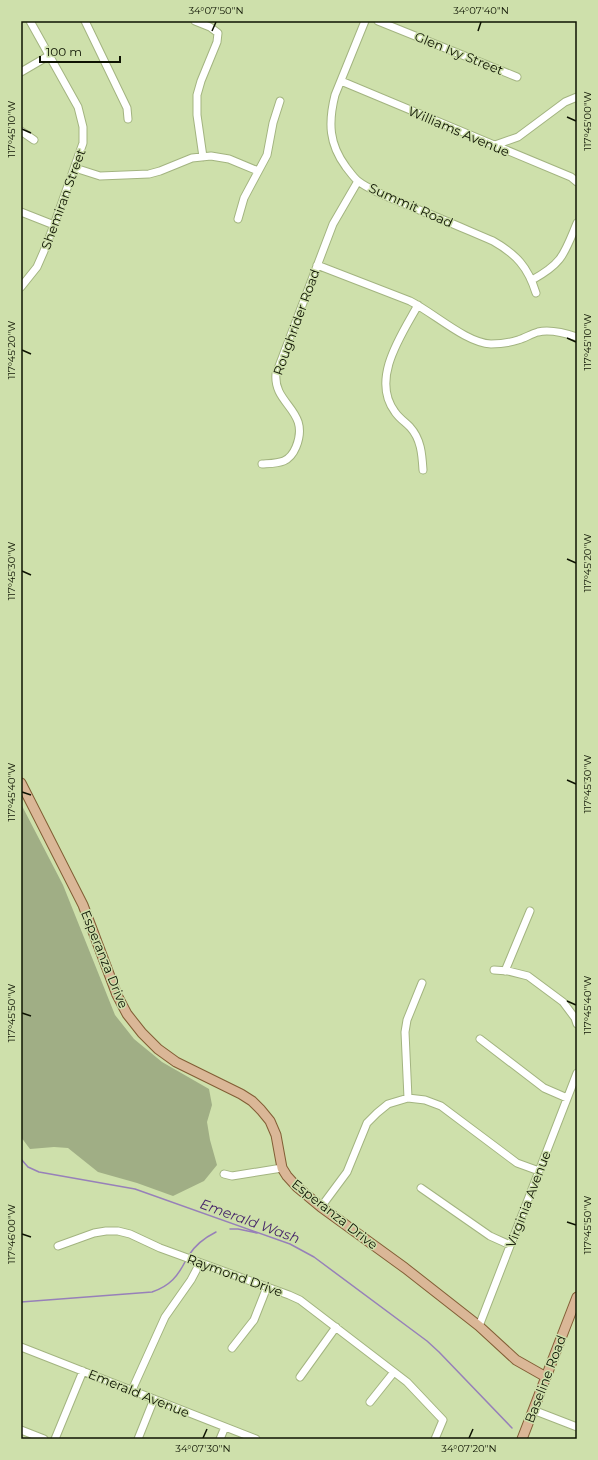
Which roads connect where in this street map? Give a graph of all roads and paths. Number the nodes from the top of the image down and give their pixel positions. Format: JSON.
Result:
{"nodes":[{"id":1,"x":30,"y":21,"type":"edge"},
{"id":2,"x":85,"y":21,"type":"edge"},
{"id":3,"x":195,"y":21,"type":"edge"},
{"id":4,"x":365,"y":21,"type":"edge"},
{"id":5,"x":378,"y":21,"type":"edge"},
{"id":6,"x":50,"y":55,"type":"junction"},
{"id":7,"x":21,"y":72,"type":"edge"},
{"id":8,"x":518,"y":77,"type":"dead end"},
{"id":9,"x":341,"y":81,"type":"junction"},
{"id":10,"x":577,"y":97,"type":"edge"},
{"id":11,"x":280,"y":101,"type":"dead end"},
{"id":12,"x":128,"y":119,"type":"dead end"},
{"id":13,"x":21,"y":130,"type":"edge"},
{"id":14,"x":34,"y":140,"type":"dead end"},
{"id":15,"x":495,"y":146,"type":"junction"},
{"id":16,"x":203,"y":156,"type":"junction"},
{"id":17,"x":75,"y":168,"type":"junction"},
{"id":18,"x":258,"y":171,"type":"junction"},
{"id":19,"x":358,"y":181,"type":"junction"},
{"id":20,"x":577,"y":182,"type":"edge"},
{"id":21,"x":21,"y":212,"type":"edge"},
{"id":22,"x":238,"y":219,"type":"dead end"},
{"id":23,"x":577,"y":223,"type":"edge"},
{"id":24,"x":54,"y":225,"type":"junction"},
{"id":25,"x":317,"y":265,"type":"junction"},
{"id":26,"x":532,"y":280,"type":"junction"},
{"id":27,"x":21,"y":287,"type":"edge"},
{"id":28,"x":536,"y":293,"type":"dead end"},
{"id":29,"x":418,"y":305,"type":"junction"},
{"id":30,"x":577,"y":337,"type":"edge"},
{"id":31,"x":262,"y":464,"type":"dead end"},
{"id":32,"x":423,"y":470,"type":"dead end"},
{"id":33,"x":21,"y":783,"type":"edge"},
{"id":34,"x":530,"y":911,"type":"dead end"},
{"id":35,"x":494,"y":970,"type":"dead end"},
{"id":36,"x":505,"y":970,"type":"junction"},
{"id":37,"x":422,"y":983,"type":"dead end"},
{"id":38,"x":576,"y":1019,"type":"edge"},
{"id":39,"x":480,"y":1040,"type":"dead end"},
{"id":40,"x":577,"y":1072,"type":"edge"},
{"id":41,"x":408,"y":1098,"type":"junction"},
{"id":42,"x":567,"y":1098,"type":"junction"},
{"id":43,"x":282,"y":1168,"type":"junction"},
{"id":44,"x":539,"y":1171,"type":"junction"},
{"id":45,"x":224,"y":1174,"type":"dead end"},
{"id":46,"x":421,"y":1188,"type":"dead end"},
{"id":47,"x":321,"y":1207,"type":"junction"},
{"id":48,"x":510,"y":1245,"type":"junction"},
{"id":49,"x":58,"y":1246,"type":"dead end"},
{"id":50,"x":200,"y":1263,"type":"junction"},
{"id":51,"x":267,"y":1287,"type":"junction"},
{"id":52,"x":577,"y":1297,"type":"edge"},
{"id":53,"x":479,"y":1326,"type":"junction"},
{"id":54,"x":336,"y":1327,"type":"junction"},
{"id":55,"x":21,"y":1347,"type":"edge"},
{"id":56,"x":232,"y":1348,"type":"dead end"},
{"id":57,"x":83,"y":1371,"type":"junction"},
{"id":58,"x":394,"y":1372,"type":"junction"},
{"id":59,"x":300,"y":1377,"type":"dead end"},
{"id":60,"x":546,"y":1377,"type":"junction"},
{"id":61,"x":132,"y":1390,"type":"junction"},
{"id":62,"x":154,"y":1399,"type":"junction"},
{"id":63,"x":370,"y":1402,"type":"dead end"},
{"id":64,"x":533,"y":1410,"type":"junction"},
{"id":65,"x":225,"y":1427,"type":"junction"},
{"id":66,"x":577,"y":1427,"type":"edge"},
{"id":67,"x":21,"y":1430,"type":"edge"},
{"id":68,"x":44,"y":1439,"type":"edge"},
{"id":69,"x":55,"y":1439,"type":"edge"},
{"id":70,"x":138,"y":1439,"type":"edge"},
{"id":71,"x":220,"y":1439,"type":"edge"},
{"id":72,"x":256,"y":1439,"type":"edge"},
{"id":73,"x":435,"y":1439,"type":"edge"},
{"id":74,"x":522,"y":1439,"type":"edge"}],
"edges":[{"from":1,"to":6,"type":"street","name":"Shemiran Street"},
{"from":2,"to":12,"type":"street"},
{"from":3,"to":16,"type":"street"},
{"from":4,"to":9,"type":"street","name":"Summit Road"},
{"from":5,"to":8,"type":"street","name":"Glen Ivy Street"},
{"from":6,"to":7,"type":"street"},
{"from":6,"to":17,"type":"street","name":"Shemiran Street"},
{"from":9,"to":15,"type":"street","name":"Williams Avenue"},
{"from":9,"to":19,"type":"street","name":"Summit Road"},
{"from":10,"to":15,"type":"street"},
{"from":11,"to":18,"type":"street"},
{"from":13,"to":14,"type":"street"},
{"from":15,"to":20,"type":"street","name":"Williams Avenue"},
{"from":16,"to":17,"type":"street"},
{"from":16,"to":18,"type":"street"},
{"from":17,"to":24,"type":"street","name":"Shemiran Street"},
{"from":18,"to":22,"type":"street"},
{"from":19,"to":25,"type":"street","name":"Roughrider Road"},
{"from":19,"to":26,"type":"street","name":"Summit Road"},
{"from":21,"to":24,"type":"street"},
{"from":23,"to":26,"type":"street"},
{"from":24,"to":27,"type":"street","name":"Shemiran Street"},
{"from":25,"to":29,"type":"street"},
{"from":25,"to":31,"type":"street","name":"Roughrider Road"},
{"from":26,"to":28,"type":"street","name":"Summit Road"},
{"from":29,"to":30,"type":"street"},
{"from":29,"to":32,"type":"street"},
{"from":33,"to":43,"type":"main road","name":"Esperanza Drive"},
{"from":34,"to":36,"type":"street"},
{"from":35,"to":36,"type":"street"},
{"from":36,"to":38,"type":"street"},
{"from":37,"to":41,"type":"street"},
{"from":39,"to":42,"type":"street"},
{"from":40,"to":42,"type":"street","name":"Virginia Avenue"},
{"from":41,"to":44,"type":"street"},
{"from":41,"to":47,"type":"street"},
{"from":42,"to":44,"type":"street","name":"Virginia Avenue"},
{"from":43,"to":45,"type":"street"},
{"from":43,"to":47,"type":"main road","name":"Esperanza Drive"},
{"from":44,"to":48,"type":"street","name":"Virginia Avenue"},
{"from":46,"to":48,"type":"street"},
{"from":47,"to":53,"type":"main road","name":"Esperanza Drive"},
{"from":48,"to":53,"type":"street","name":"Virginia Avenue"},
{"from":49,"to":50,"type":"street","name":"Raymond Drive"},
{"from":50,"to":51,"type":"street","name":"Raymond Drive"},
{"from":50,"to":61,"type":"street"},
{"from":51,"to":54,"type":"street","name":"Raymond Drive"},
{"from":51,"to":56,"type":"street"},
{"from":52,"to":60,"type":"main road","name":"Baseline Road"},
{"from":53,"to":60,"type":"main road","name":"Esperanza Drive"},
{"from":54,"to":58,"type":"street","name":"Raymond Drive"},
{"from":54,"to":59,"type":"street"},
{"from":55,"to":57,"type":"street","name":"Emerald Avenue"},
{"from":57,"to":61,"type":"street","name":"Emerald Avenue"},
{"from":57,"to":69,"type":"street"},
{"from":58,"to":63,"type":"street"},
{"from":58,"to":73,"type":"street","name":"Raymond Drive"},
{"from":60,"to":64,"type":"main road","name":"Baseline Road"},
{"from":61,"to":62,"type":"street","name":"Emerald Avenue"},
{"from":62,"to":65,"type":"street","name":"Emerald Avenue"},
{"from":62,"to":70,"type":"street"},
{"from":64,"to":66,"type":"street"},
{"from":64,"to":74,"type":"main road","name":"Baseline Road"},
{"from":65,"to":71,"type":"street"},
{"from":65,"to":72,"type":"street","name":"Emerald Avenue"},
{"from":67,"to":68,"type":"street"}]}
